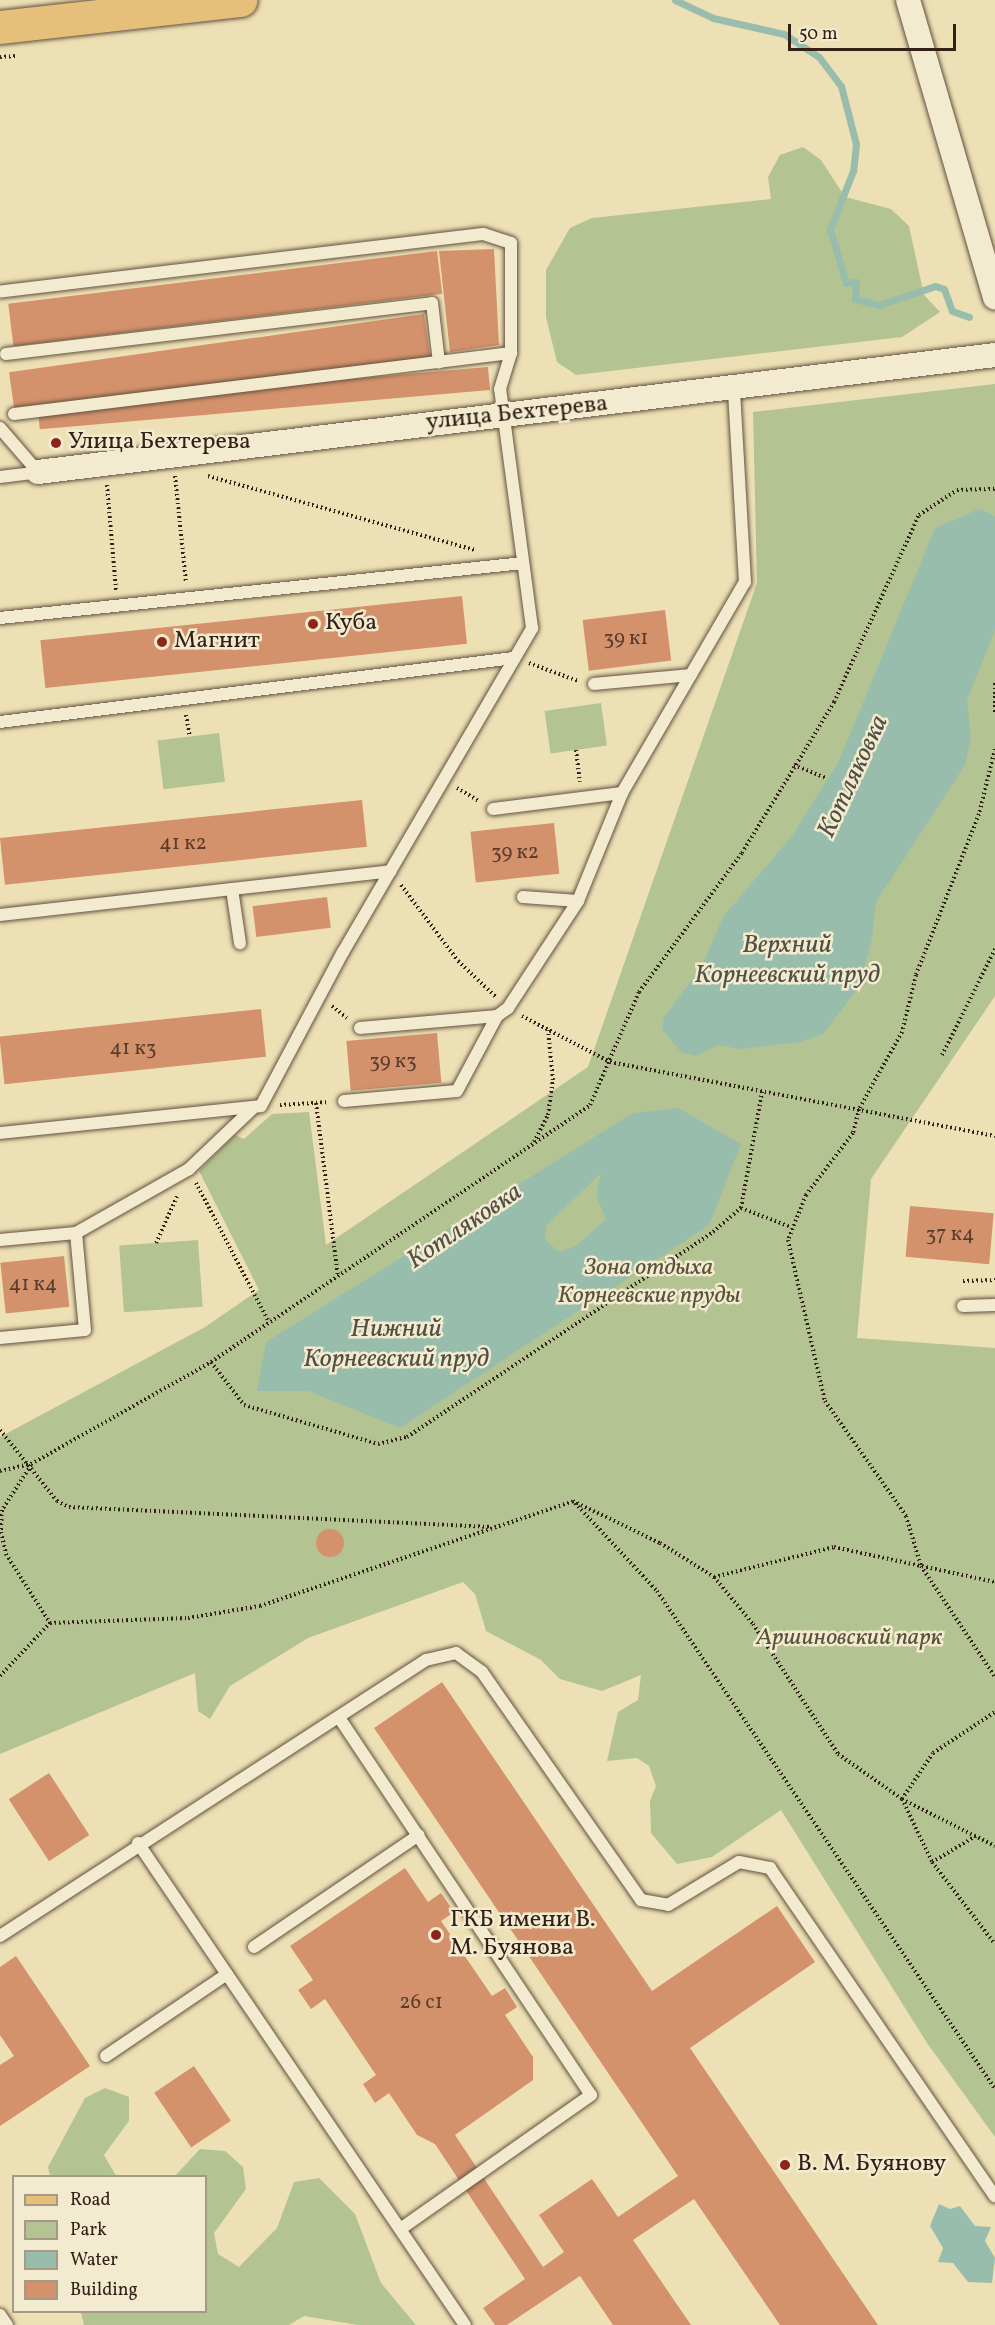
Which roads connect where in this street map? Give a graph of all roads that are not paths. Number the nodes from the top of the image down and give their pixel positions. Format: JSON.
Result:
{"nodes":[{"id":1,"x":240,"y":0,"type":"edge"},
{"id":2,"x":908,"y":0,"type":"edge"},
{"id":3,"x":0,"y":27,"type":"edge"},
{"id":4,"x":0,"y":292,"type":"edge"},
{"id":5,"x":995,"y":298,"type":"edge"},
{"id":6,"x":511,"y":353,"type":"junction"},
{"id":7,"x":6,"y":354,"type":"dead end"},
{"id":8,"x":995,"y":355,"type":"edge"},
{"id":9,"x":439,"y":363,"type":"junction"},
{"id":10,"x":734,"y":391,"type":"junction"},
{"id":11,"x":14,"y":414,"type":"dead end"},
{"id":12,"x":503,"y":414,"type":"junction"},
{"id":13,"x":0,"y":428,"type":"edge"},
{"id":14,"x":38,"y":472,"type":"junction"},
{"id":15,"x":0,"y":477,"type":"edge"},
{"id":16,"x":523,"y":563,"type":"junction"},
{"id":17,"x":0,"y":618,"type":"edge"},
{"id":18,"x":514,"y":658,"type":"junction"},
{"id":19,"x":691,"y":675,"type":"junction"},
{"id":20,"x":594,"y":684,"type":"dead end"},
{"id":21,"x":0,"y":722,"type":"edge"},
{"id":22,"x":622,"y":792,"type":"junction"},
{"id":23,"x":493,"y":809,"type":"road end"},
{"id":24,"x":390,"y":871,"type":"junction"},
{"id":25,"x":231,"y":889,"type":"junction"},
{"id":26,"x":523,"y":897,"type":"dead end"},
{"id":27,"x":578,"y":901,"type":"junction"},
{"id":28,"x":0,"y":915,"type":"edge"},
{"id":29,"x":240,"y":943,"type":"dead end"},
{"id":30,"x":497,"y":1016,"type":"junction"},
{"id":31,"x":360,"y":1028,"type":"road end"},
{"id":32,"x":344,"y":1101,"type":"road end"},
{"id":33,"x":257,"y":1107,"type":"junction"},
{"id":34,"x":0,"y":1133,"type":"edge"},
{"id":35,"x":76,"y":1233,"type":"junction"},
{"id":36,"x":0,"y":1240,"type":"edge"},
{"id":37,"x":995,"y":1305,"type":"edge"},
{"id":38,"x":963,"y":1306,"type":"dead end"},
{"id":39,"x":0,"y":1338,"type":"edge"},
{"id":40,"x":340,"y":1719,"type":"junction"},
{"id":41,"x":419,"y":1835,"type":"junction"},
{"id":42,"x":138,"y":1843,"type":"junction"},
{"id":43,"x":0,"y":1936,"type":"edge"},
{"id":44,"x":254,"y":1947,"type":"dead end"},
{"id":45,"x":227,"y":1974,"type":"junction"},
{"id":46,"x":106,"y":2056,"type":"dead end"},
{"id":47,"x":995,"y":2196,"type":"edge"},
{"id":48,"x":400,"y":2229,"type":"junction"},
{"id":49,"x":0,"y":2315,"type":"edge"},
{"id":50,"x":7,"y":2325,"type":"edge"},
{"id":51,"x":465,"y":2325,"type":"edge"}],
"edges":[{"from":1,"to":3,"type":"main road"},
{"from":2,"to":5,"type":"street"},
{"from":4,"to":6,"type":"lane"},
{"from":6,"to":9,"type":"lane"},
{"from":6,"to":12,"type":"lane"},
{"from":7,"to":9,"type":"lane"},
{"from":8,"to":10,"type":"street","name":"улица Бехтерева"},
{"from":9,"to":11,"type":"lane"},
{"from":10,"to":12,"type":"street","name":"улица Бехтерева"},
{"from":10,"to":19,"type":"lane"},
{"from":12,"to":14,"type":"street","name":"улица Бехтерева"},
{"from":12,"to":16,"type":"lane"},
{"from":13,"to":14,"type":"lane"},
{"from":14,"to":15,"type":"lane"},
{"from":16,"to":17,"type":"lane"},
{"from":16,"to":18,"type":"lane"},
{"from":18,"to":21,"type":"lane"},
{"from":18,"to":24,"type":"lane"},
{"from":19,"to":20,"type":"lane"},
{"from":19,"to":22,"type":"lane"},
{"from":22,"to":23,"type":"lane"},
{"from":22,"to":27,"type":"lane"},
{"from":24,"to":25,"type":"lane"},
{"from":24,"to":33,"type":"lane"},
{"from":25,"to":28,"type":"lane"},
{"from":25,"to":29,"type":"lane"},
{"from":26,"to":27,"type":"lane"},
{"from":27,"to":30,"type":"lane"},
{"from":30,"to":31,"type":"lane"},
{"from":30,"to":32,"type":"lane"},
{"from":33,"to":34,"type":"lane"},
{"from":33,"to":35,"type":"lane"},
{"from":35,"to":36,"type":"lane"},
{"from":35,"to":39,"type":"lane"},
{"from":37,"to":38,"type":"lane"},
{"from":40,"to":41,"type":"lane"},
{"from":40,"to":42,"type":"lane"},
{"from":40,"to":47,"type":"lane"},
{"from":41,"to":44,"type":"lane"},
{"from":41,"to":48,"type":"lane"},
{"from":42,"to":43,"type":"lane"},
{"from":42,"to":45,"type":"lane"},
{"from":45,"to":46,"type":"lane"},
{"from":45,"to":48,"type":"lane"},
{"from":48,"to":51,"type":"lane"},
{"from":49,"to":50,"type":"lane"}]}
